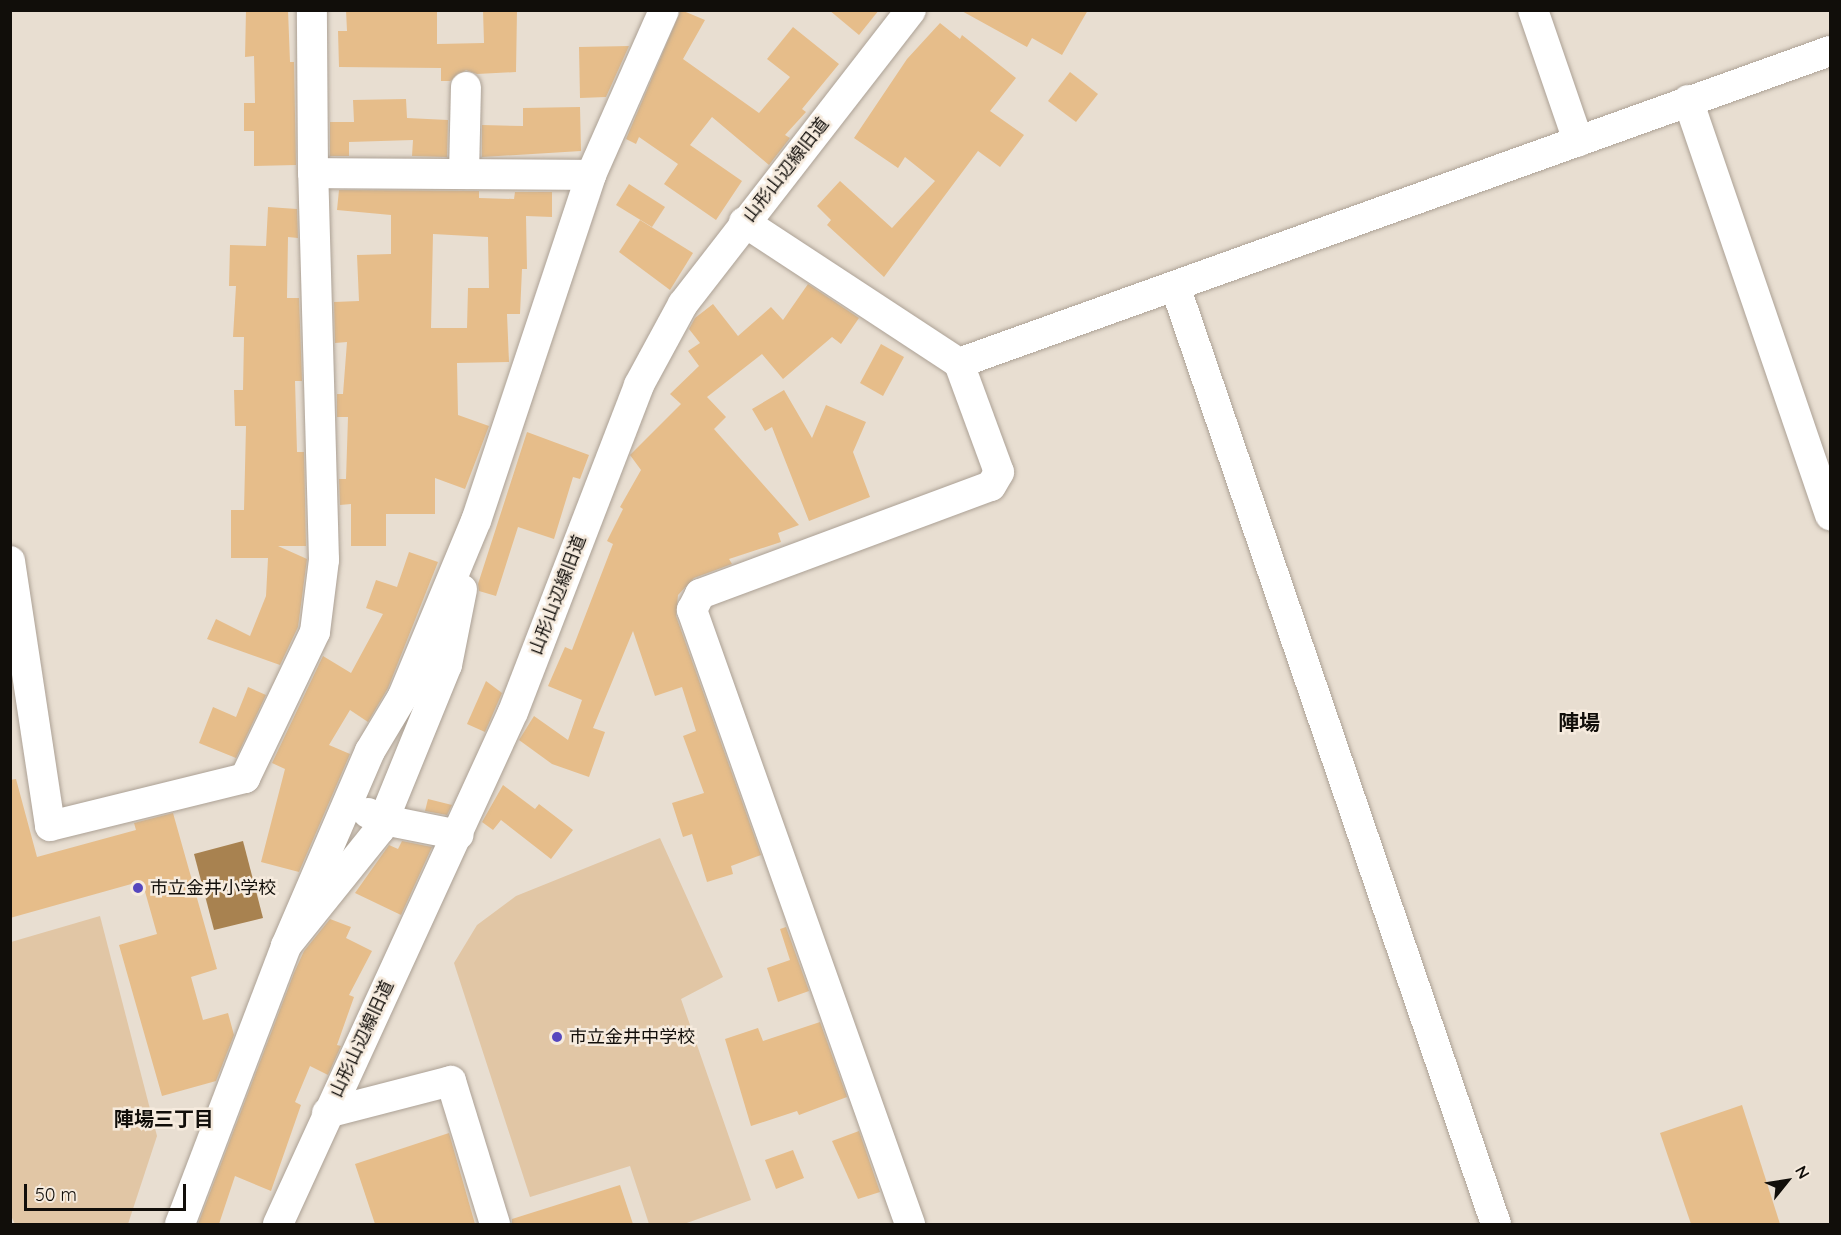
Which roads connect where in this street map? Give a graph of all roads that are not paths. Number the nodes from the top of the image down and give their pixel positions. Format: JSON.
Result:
{"nodes":[{"id":1,"x":312,"y":10,"type":"edge"},
{"id":2,"x":664,"y":10,"type":"edge"},
{"id":3,"x":1533,"y":10,"type":"edge"},
{"id":4,"x":903,"y":14,"type":"edge"},
{"id":5,"x":1830,"y":51,"type":"edge"},
{"id":6,"x":466,"y":87,"type":"dead end"},
{"id":7,"x":1688,"y":100,"type":"junction"},
{"id":8,"x":1578,"y":141,"type":"junction"},
{"id":9,"x":313,"y":173,"type":"junction"},
{"id":10,"x":464,"y":174,"type":"junction"},
{"id":11,"x":591,"y":175,"type":"junction"},
{"id":12,"x":744,"y":222,"type":"junction"},
{"id":13,"x":1175,"y":286,"type":"junction"},
{"id":14,"x":959,"y":363,"type":"junction"},
{"id":15,"x":1830,"y":515,"type":"edge"},
{"id":16,"x":476,"y":521,"type":"junction"},
{"id":17,"x":10,"y":561,"type":"edge"},
{"id":18,"x":346,"y":804,"type":"junction"},
{"id":19,"x":384,"y":820,"type":"junction"},
{"id":20,"x":459,"y":835,"type":"junction"},
{"id":21,"x":286,"y":946,"type":"junction"},
{"id":22,"x":327,"y":1113,"type":"junction"},
{"id":23,"x":180,"y":1224,"type":"edge"},
{"id":24,"x":278,"y":1224,"type":"edge"},
{"id":25,"x":495,"y":1224,"type":"edge"},
{"id":26,"x":910,"y":1224,"type":"edge"},
{"id":27,"x":1496,"y":1224,"type":"edge"}],
"edges":[{"from":1,"to":9,"type":"street"},
{"from":2,"to":11,"type":"street"},
{"from":3,"to":8,"type":"street"},
{"from":4,"to":12,"type":"street","name":"山形山辺線旧道"},
{"from":5,"to":7,"type":"street"},
{"from":6,"to":10,"type":"street"},
{"from":7,"to":8,"type":"street"},
{"from":7,"to":15,"type":"street"},
{"from":8,"to":13,"type":"street"},
{"from":9,"to":10,"type":"street"},
{"from":9,"to":17,"type":"street"},
{"from":10,"to":11,"type":"street"},
{"from":11,"to":16,"type":"street"},
{"from":12,"to":14,"type":"street"},
{"from":12,"to":20,"type":"street","name":"山形山辺線旧道"},
{"from":13,"to":14,"type":"street"},
{"from":13,"to":27,"type":"street"},
{"from":14,"to":26,"type":"street"},
{"from":16,"to":18,"type":"street"},
{"from":16,"to":19,"type":"street"},
{"from":18,"to":19,"type":"street"},
{"from":18,"to":21,"type":"street"},
{"from":19,"to":20,"type":"street"},
{"from":19,"to":21,"type":"street"},
{"from":20,"to":22,"type":"street","name":"山形山辺線旧道"},
{"from":21,"to":23,"type":"street"},
{"from":22,"to":24,"type":"street","name":"山形山辺線旧道"},
{"from":22,"to":25,"type":"street"}]}
